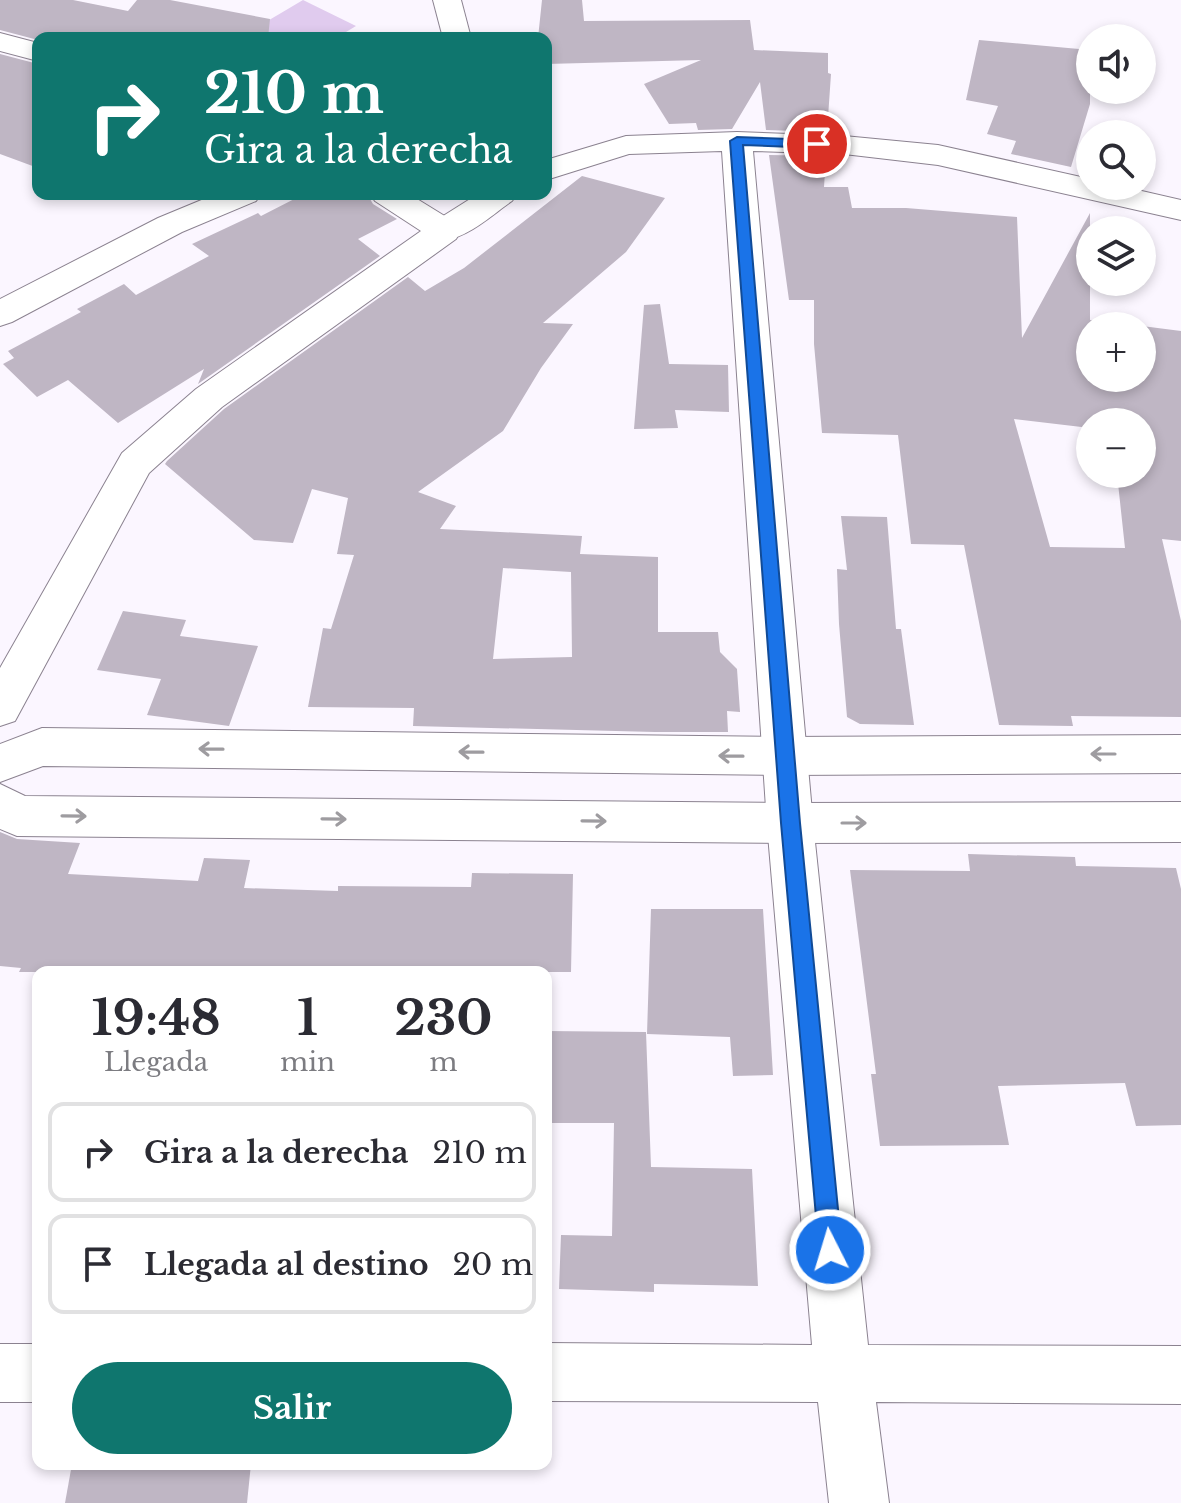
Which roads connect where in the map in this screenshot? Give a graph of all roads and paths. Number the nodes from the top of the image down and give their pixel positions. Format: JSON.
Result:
{"nodes":[{"id":1,"x":447,"y":0,"type":"edge"},
{"id":2,"x":455,"y":32,"type":"edge"},
{"id":3,"x":0,"y":42,"type":"edge"},
{"id":4,"x":32,"y":50,"type":"edge"},
{"id":5,"x":737,"y":141,"type":"junction"},
{"id":6,"x":552,"y":168,"type":"edge"},
{"id":7,"x":230,"y":200,"type":"edge"},
{"id":8,"x":395,"y":200,"type":"edge"},
{"id":9,"x":492,"y":200,"type":"edge"},
{"id":10,"x":1181,"y":210,"type":"edge"},
{"id":11,"x":444,"y":231,"type":"junction"},
{"id":12,"x":0,"y":314,"type":"edge"},
{"id":13,"x":0,"y":708,"type":"edge"},
{"id":14,"x":1181,"y":754,"type":"edge"},
{"id":15,"x":786,"y":756,"type":"junction"},
{"id":16,"x":0,"y":763,"type":"edge"},
{"id":17,"x":0,"y":804,"type":"edge"},
{"id":18,"x":1181,"y":822,"type":"edge"},
{"id":19,"x":790,"y":823,"type":"junction"},
{"id":20,"x":552,"y":1372,"type":"edge"},
{"id":21,"x":842,"y":1372,"type":"junction"},
{"id":22,"x":0,"y":1373,"type":"edge"},
{"id":23,"x":32,"y":1373,"type":"edge"},
{"id":24,"x":1181,"y":1375,"type":"edge"},
{"id":25,"x":859,"y":1503,"type":"edge"}],
"edges":[{"from":1,"to":2,"type":"street"},
{"from":3,"to":4,"type":"street"},
{"from":5,"to":6,"type":"street"},
{"from":5,"to":10,"type":"street"},
{"from":5,"to":15,"type":"street"},
{"from":7,"to":12,"type":"street"},
{"from":8,"to":11,"type":"street"},
{"from":9,"to":11,"type":"street"},
{"from":11,"to":13,"type":"street"},
{"from":14,"to":15,"type":"street","one_way":true},
{"from":15,"to":16,"type":"street","one_way":true},
{"from":15,"to":19,"type":"street"},
{"from":17,"to":19,"type":"street","one_way":true},
{"from":19,"to":18,"type":"street","one_way":true},
{"from":19,"to":21,"type":"street"},
{"from":20,"to":21,"type":"street"},
{"from":21,"to":24,"type":"street"},
{"from":21,"to":25,"type":"street"},
{"from":22,"to":23,"type":"street"}]}
